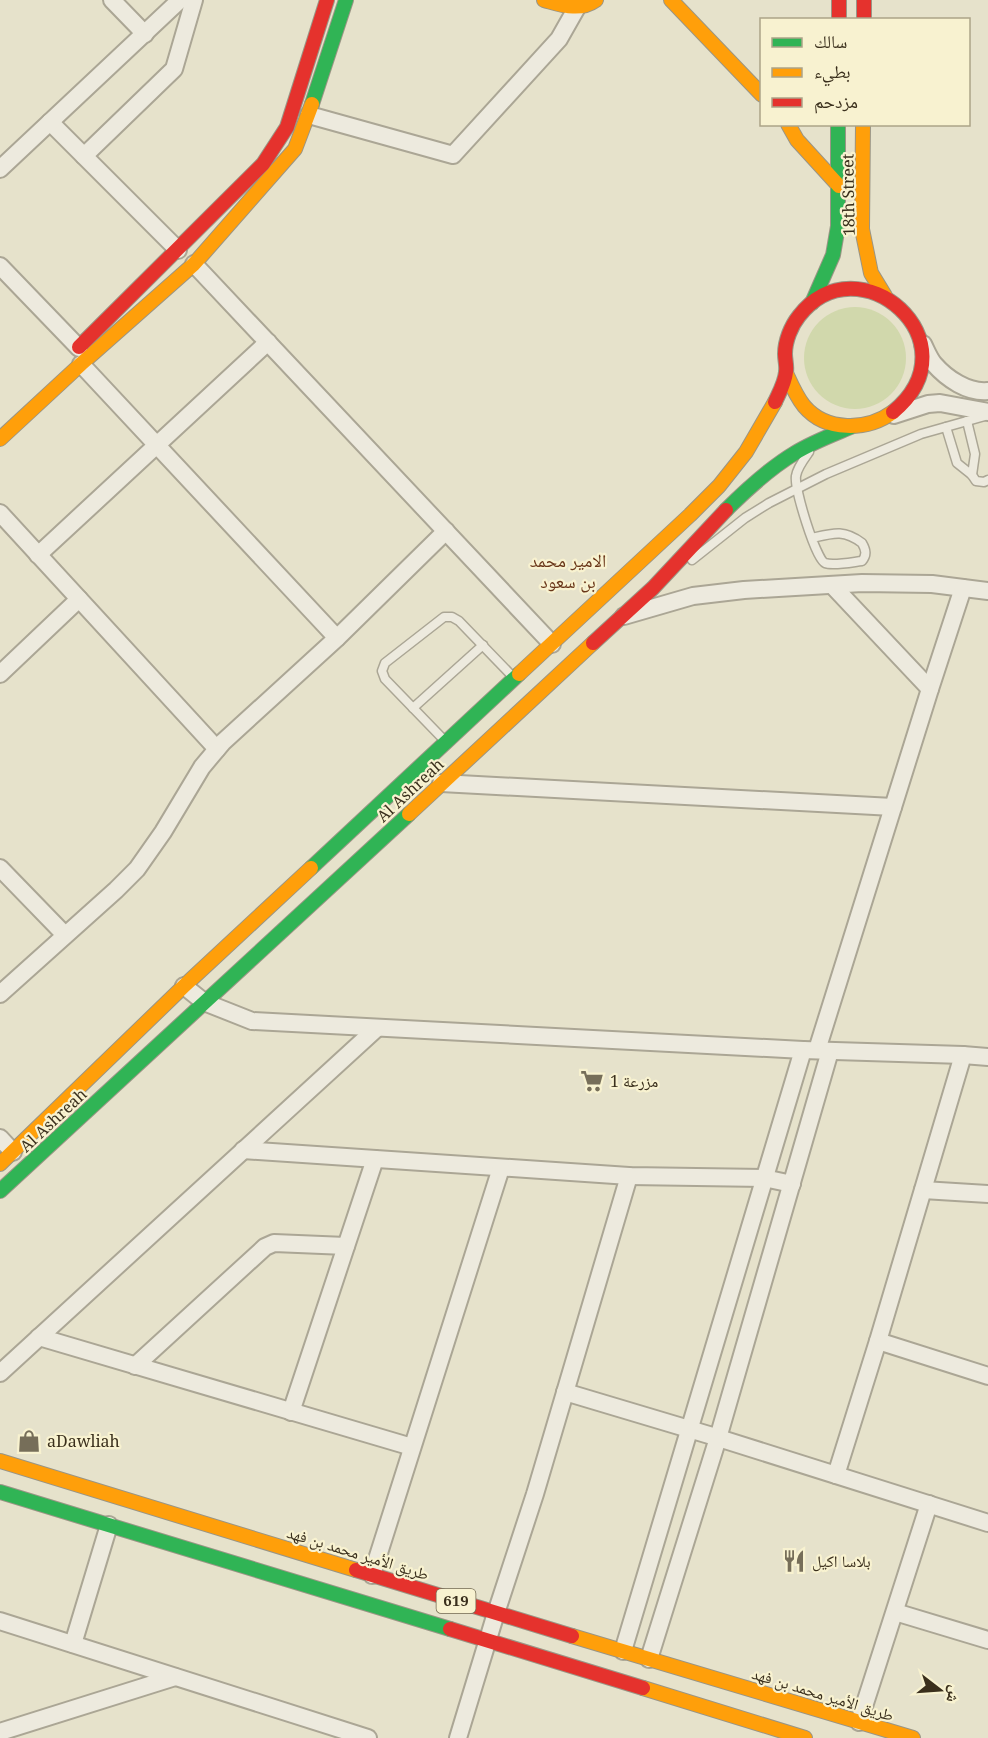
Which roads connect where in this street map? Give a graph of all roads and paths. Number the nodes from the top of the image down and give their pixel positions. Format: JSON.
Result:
{"nodes":[{"id":1,"x":112,"y":0,"type":"edge"},
{"id":2,"x":180,"y":0,"type":"edge"},
{"id":3,"x":194,"y":0,"type":"edge"},
{"id":4,"x":327,"y":0,"type":"edge"},
{"id":5,"x":346,"y":0,"type":"edge"},
{"id":6,"x":544,"y":0,"type":"edge"},
{"id":7,"x":596,"y":0,"type":"edge"},
{"id":8,"x":671,"y":0,"type":"edge"},
{"id":9,"x":839,"y":0,"type":"edge"},
{"id":10,"x":864,"y":0,"type":"edge"},
{"id":11,"x":576,"y":9,"type":"junction"},
{"id":12,"x":839,"y":18,"type":"edge"},
{"id":13,"x":864,"y":18,"type":"edge"},
{"id":14,"x":146,"y":34,"type":"junction"},
{"id":15,"x":760,"y":93,"type":"edge"},
{"id":16,"x":309,"y":115,"type":"junction"},
{"id":17,"x":50,"y":122,"type":"junction"},
{"id":18,"x":789,"y":126,"type":"edge"},
{"id":19,"x":838,"y":126,"type":"edge"},
{"id":20,"x":863,"y":126,"type":"edge"},
{"id":21,"x":84,"y":156,"type":"junction"},
{"id":22,"x":0,"y":169,"type":"edge"},
{"id":23,"x":839,"y":186,"type":"junction"},
{"id":24,"x":178,"y":250,"type":"junction"},
{"id":25,"x":194,"y":264,"type":"junction"},
{"id":26,"x":0,"y":266,"type":"edge"},
{"id":27,"x":885,"y":296,"type":"junction"},
{"id":28,"x":812,"y":303,"type":"junction"},
{"id":29,"x":919,"y":338,"type":"junction"},
{"id":30,"x":268,"y":342,"type":"junction"},
{"id":31,"x":77,"y":356,"type":"junction"},
{"id":32,"x":786,"y":373,"type":"junction"},
{"id":33,"x":988,"y":391,"type":"edge"},
{"id":34,"x":988,"y":413,"type":"edge"},
{"id":35,"x":891,"y":416,"type":"junction"},
{"id":36,"x":967,"y":421,"type":"junction"},
{"id":37,"x":851,"y":427,"type":"junction"},
{"id":38,"x":946,"y":427,"type":"junction"},
{"id":39,"x":0,"y":439,"type":"edge"},
{"id":40,"x":816,"y":442,"type":"junction"},
{"id":41,"x":157,"y":445,"type":"junction"},
{"id":42,"x":972,"y":475,"type":"junction"},
{"id":43,"x":988,"y":480,"type":"edge"},
{"id":44,"x":797,"y":489,"type":"junction"},
{"id":45,"x":0,"y":513,"type":"edge"},
{"id":46,"x":446,"y":531,"type":"junction"},
{"id":47,"x":812,"y":538,"type":"junction"},
{"id":48,"x":38,"y":555,"type":"junction"},
{"id":49,"x":832,"y":585,"type":"junction"},
{"id":50,"x":653,"y":588,"type":"junction"},
{"id":51,"x":963,"y":588,"type":"junction"},
{"id":52,"x":988,"y":591,"type":"edge"},
{"id":53,"x":79,"y":599,"type":"junction"},
{"id":54,"x":621,"y":617,"type":"junction"},
{"id":55,"x":338,"y":638,"type":"junction"},
{"id":56,"x":552,"y":644,"type":"junction"},
{"id":57,"x":483,"y":645,"type":"junction"},
{"id":58,"x":0,"y":674,"type":"edge"},
{"id":59,"x":514,"y":679,"type":"junction"},
{"id":60,"x":930,"y":689,"type":"junction"},
{"id":61,"x":413,"y":708,"type":"junction"},
{"id":62,"x":446,"y":742,"type":"junction"},
{"id":63,"x":217,"y":749,"type":"junction"},
{"id":64,"x":441,"y":783,"type":"junction"},
{"id":65,"x":893,"y":807,"type":"junction"},
{"id":66,"x":0,"y":868,"type":"edge"},
{"id":67,"x":65,"y":935,"type":"junction"},
{"id":68,"x":184,"y":986,"type":"junction"},
{"id":69,"x":0,"y":994,"type":"edge"},
{"id":70,"x":204,"y":1002,"type":"junction"},
{"id":71,"x":377,"y":1028,"type":"junction"},
{"id":72,"x":817,"y":1050,"type":"junction"},
{"id":73,"x":963,"y":1055,"type":"junction"},
{"id":74,"x":988,"y":1057,"type":"edge"},
{"id":75,"x":0,"y":1138,"type":"edge"},
{"id":76,"x":243,"y":1150,"type":"junction"},
{"id":77,"x":13,"y":1152,"type":"junction"},
{"id":78,"x":375,"y":1159,"type":"junction"},
{"id":79,"x":0,"y":1164,"type":"edge"},
{"id":80,"x":501,"y":1168,"type":"junction"},
{"id":81,"x":629,"y":1176,"type":"junction"},
{"id":82,"x":764,"y":1178,"type":"junction"},
{"id":83,"x":792,"y":1184,"type":"junction"},
{"id":84,"x":923,"y":1190,"type":"junction"},
{"id":85,"x":0,"y":1191,"type":"edge"},
{"id":86,"x":988,"y":1194,"type":"edge"},
{"id":87,"x":346,"y":1245,"type":"junction"},
{"id":88,"x":39,"y":1337,"type":"junction"},
{"id":89,"x":878,"y":1341,"type":"junction"},
{"id":90,"x":135,"y":1366,"type":"junction"},
{"id":91,"x":0,"y":1373,"type":"edge"},
{"id":92,"x":988,"y":1376,"type":"edge"},
{"id":93,"x":565,"y":1392,"type":"junction"},
{"id":94,"x":291,"y":1412,"type":"junction"},
{"id":95,"x":690,"y":1430,"type":"junction"},
{"id":96,"x":718,"y":1438,"type":"junction"},
{"id":97,"x":412,"y":1448,"type":"junction"},
{"id":98,"x":0,"y":1461,"type":"edge"},
{"id":99,"x":836,"y":1475,"type":"junction"},
{"id":100,"x":0,"y":1492,"type":"edge"},
{"id":101,"x":929,"y":1504,"type":"junction"},
{"id":102,"x":988,"y":1523,"type":"edge"},
{"id":103,"x":109,"y":1525,"type":"junction"},
{"id":104,"x":372,"y":1575,"type":"junction"},
{"id":105,"x":894,"y":1612,"type":"junction"},
{"id":106,"x":496,"y":1613,"type":"junction"},
{"id":107,"x":0,"y":1621,"type":"edge"},
{"id":108,"x":988,"y":1640,"type":"edge"},
{"id":109,"x":487,"y":1642,"type":"junction"},
{"id":110,"x":73,"y":1644,"type":"junction"},
{"id":111,"x":623,"y":1651,"type":"junction"},
{"id":112,"x":649,"y":1659,"type":"junction"},
{"id":113,"x":175,"y":1677,"type":"junction"},
{"id":114,"x":859,"y":1722,"type":"junction"},
{"id":115,"x":0,"y":1732,"type":"edge"},
{"id":116,"x":327,"y":1732,"type":"edge"},
{"id":117,"x":766,"y":1732,"type":"edge"},
{"id":118,"x":368,"y":1738,"type":"edge"},
{"id":119,"x":458,"y":1738,"type":"edge"},
{"id":120,"x":805,"y":1738,"type":"edge"},
{"id":121,"x":913,"y":1738,"type":"edge"}],
"edges":[{"from":1,"to":14,"type":"street"},
{"from":2,"to":14,"type":"street"},
{"from":3,"to":21,"type":"street"},
{"from":4,"to":24,"type":"main road"},
{"from":5,"to":16,"type":"main road"},
{"from":6,"to":11,"type":"main road"},
{"from":7,"to":11,"type":"main road"},
{"from":8,"to":15,"type":"main road"},
{"from":9,"to":12,"type":"main road"},
{"from":10,"to":13,"type":"main road"},
{"from":11,"to":16,"type":"street"},
{"from":14,"to":17,"type":"street"},
{"from":16,"to":25,"type":"main road"},
{"from":17,"to":21,"type":"street"},
{"from":17,"to":22,"type":"street"},
{"from":18,"to":23,"type":"main road"},
{"from":19,"to":23,"type":"main road"},
{"from":20,"to":27,"type":"main road","name":"18th Street"},
{"from":21,"to":24,"type":"street"},
{"from":23,"to":28,"type":"main road"},
{"from":24,"to":31,"type":"main road"},
{"from":25,"to":30,"type":"street"},
{"from":25,"to":31,"type":"main road"},
{"from":26,"to":31,"type":"street"},
{"from":27,"to":28,"type":"main road"},
{"from":27,"to":29,"type":"main road"},
{"from":28,"to":32,"type":"main road"},
{"from":29,"to":33,"type":"street"},
{"from":29,"to":35,"type":"main road"},
{"from":30,"to":41,"type":"street"},
{"from":30,"to":46,"type":"street"},
{"from":31,"to":39,"type":"main road"},
{"from":31,"to":41,"type":"street"},
{"from":32,"to":37,"type":"main road"},
{"from":32,"to":56,"type":"main road"},
{"from":34,"to":35,"type":"street"},
{"from":34,"to":36,"type":"lane"},
{"from":35,"to":37,"type":"main road"},
{"from":36,"to":38,"type":"lane"},
{"from":36,"to":42,"type":"lane"},
{"from":37,"to":40,"type":"main road","name":"Al Ashreah"},
{"from":38,"to":42,"type":"lane"},
{"from":38,"to":44,"type":"lane"},
{"from":40,"to":44,"type":"lane"},
{"from":40,"to":50,"type":"main road","name":"Al Ashreah"},
{"from":41,"to":48,"type":"street"},
{"from":41,"to":55,"type":"street"},
{"from":42,"to":43,"type":"lane"},
{"from":44,"to":47,"type":"lane"},
{"from":44,"to":50,"type":"lane"},
{"from":45,"to":48,"type":"street"},
{"from":46,"to":55,"type":"street"},
{"from":46,"to":56,"type":"street"},
{"from":47,"to":47,"type":"lane"},
{"from":48,"to":53,"type":"street"},
{"from":49,"to":51,"type":"street"},
{"from":49,"to":54,"type":"street"},
{"from":49,"to":60,"type":"street"},
{"from":50,"to":54,"type":"main road","name":"Al Ashreah"},
{"from":51,"to":52,"type":"street"},
{"from":51,"to":60,"type":"street"},
{"from":53,"to":58,"type":"street"},
{"from":53,"to":63,"type":"street"},
{"from":54,"to":64,"type":"main road","name":"Al Ashreah"},
{"from":55,"to":63,"type":"street"},
{"from":56,"to":59,"type":"main road"},
{"from":57,"to":59,"type":"lane"},
{"from":57,"to":61,"type":"lane"},
{"from":57,"to":61,"type":"lane"},
{"from":59,"to":62,"type":"main road"},
{"from":60,"to":65,"type":"street"},
{"from":61,"to":62,"type":"lane"},
{"from":62,"to":68,"type":"main road"},
{"from":63,"to":67,"type":"street"},
{"from":64,"to":65,"type":"street"},
{"from":64,"to":70,"type":"main road","name":"Al Ashreah"},
{"from":65,"to":72,"type":"street"},
{"from":66,"to":67,"type":"street"},
{"from":67,"to":69,"type":"street"},
{"from":68,"to":70,"type":"street"},
{"from":68,"to":77,"type":"main road"},
{"from":70,"to":71,"type":"street"},
{"from":70,"to":85,"type":"main road","name":"Al Ashreah"},
{"from":71,"to":72,"type":"street"},
{"from":71,"to":76,"type":"street"},
{"from":72,"to":73,"type":"street"},
{"from":72,"to":82,"type":"street"},
{"from":72,"to":83,"type":"street"},
{"from":73,"to":74,"type":"street"},
{"from":73,"to":84,"type":"street"},
{"from":75,"to":77,"type":"street"},
{"from":76,"to":78,"type":"street"},
{"from":76,"to":88,"type":"street"},
{"from":77,"to":79,"type":"main road"},
{"from":78,"to":80,"type":"street"},
{"from":78,"to":87,"type":"street"},
{"from":80,"to":81,"type":"street"},
{"from":80,"to":97,"type":"street"},
{"from":81,"to":82,"type":"street"},
{"from":81,"to":93,"type":"street"},
{"from":82,"to":83,"type":"street"},
{"from":82,"to":95,"type":"street"},
{"from":83,"to":96,"type":"street"},
{"from":84,"to":86,"type":"street"},
{"from":84,"to":89,"type":"street"},
{"from":87,"to":90,"type":"street"},
{"from":87,"to":94,"type":"street"},
{"from":88,"to":90,"type":"street"},
{"from":88,"to":91,"type":"street"},
{"from":89,"to":92,"type":"street"},
{"from":89,"to":99,"type":"street"},
{"from":90,"to":94,"type":"street"},
{"from":93,"to":95,"type":"street"},
{"from":93,"to":106,"type":"street"},
{"from":94,"to":97,"type":"street"},
{"from":95,"to":96,"type":"street"},
{"from":95,"to":111,"type":"street"},
{"from":96,"to":99,"type":"street"},
{"from":96,"to":112,"type":"street"},
{"from":97,"to":104,"type":"street"},
{"from":98,"to":104,"type":"main road","name":"طريق الأمير محمد بن فهد","number":"619"},
{"from":99,"to":101,"type":"street"},
{"from":100,"to":103,"type":"main road","number":"619"},
{"from":101,"to":102,"type":"street"},
{"from":101,"to":105,"type":"street"},
{"from":103,"to":109,"type":"main road","number":"619"},
{"from":103,"to":110,"type":"street"},
{"from":104,"to":106,"type":"main road","name":"طريق الأمير محمد بن فهد","number":"619"},
{"from":105,"to":108,"type":"street"},
{"from":105,"to":114,"type":"street"},
{"from":106,"to":109,"type":"street"},
{"from":106,"to":111,"type":"main road","name":"طريق الأمير محمد بن فهد","number":"619"},
{"from":107,"to":110,"type":"street"},
{"from":109,"to":117,"type":"main road","number":"619"},
{"from":109,"to":119,"type":"street"},
{"from":110,"to":113,"type":"street"},
{"from":111,"to":112,"type":"main road","name":"طريق الأمير محمد بن فهد","number":"619"},
{"from":112,"to":114,"type":"main road","name":"طريق الأمير محمد بن فهد","number":"619"},
{"from":113,"to":115,"type":"street"},
{"from":113,"to":116,"type":"street"},
{"from":114,"to":121,"type":"main road","name":"طريق الأمير محمد بن فهد","number":"619"},
{"from":116,"to":118,"type":"street"},
{"from":117,"to":120,"type":"main road","number":"619"}]}
